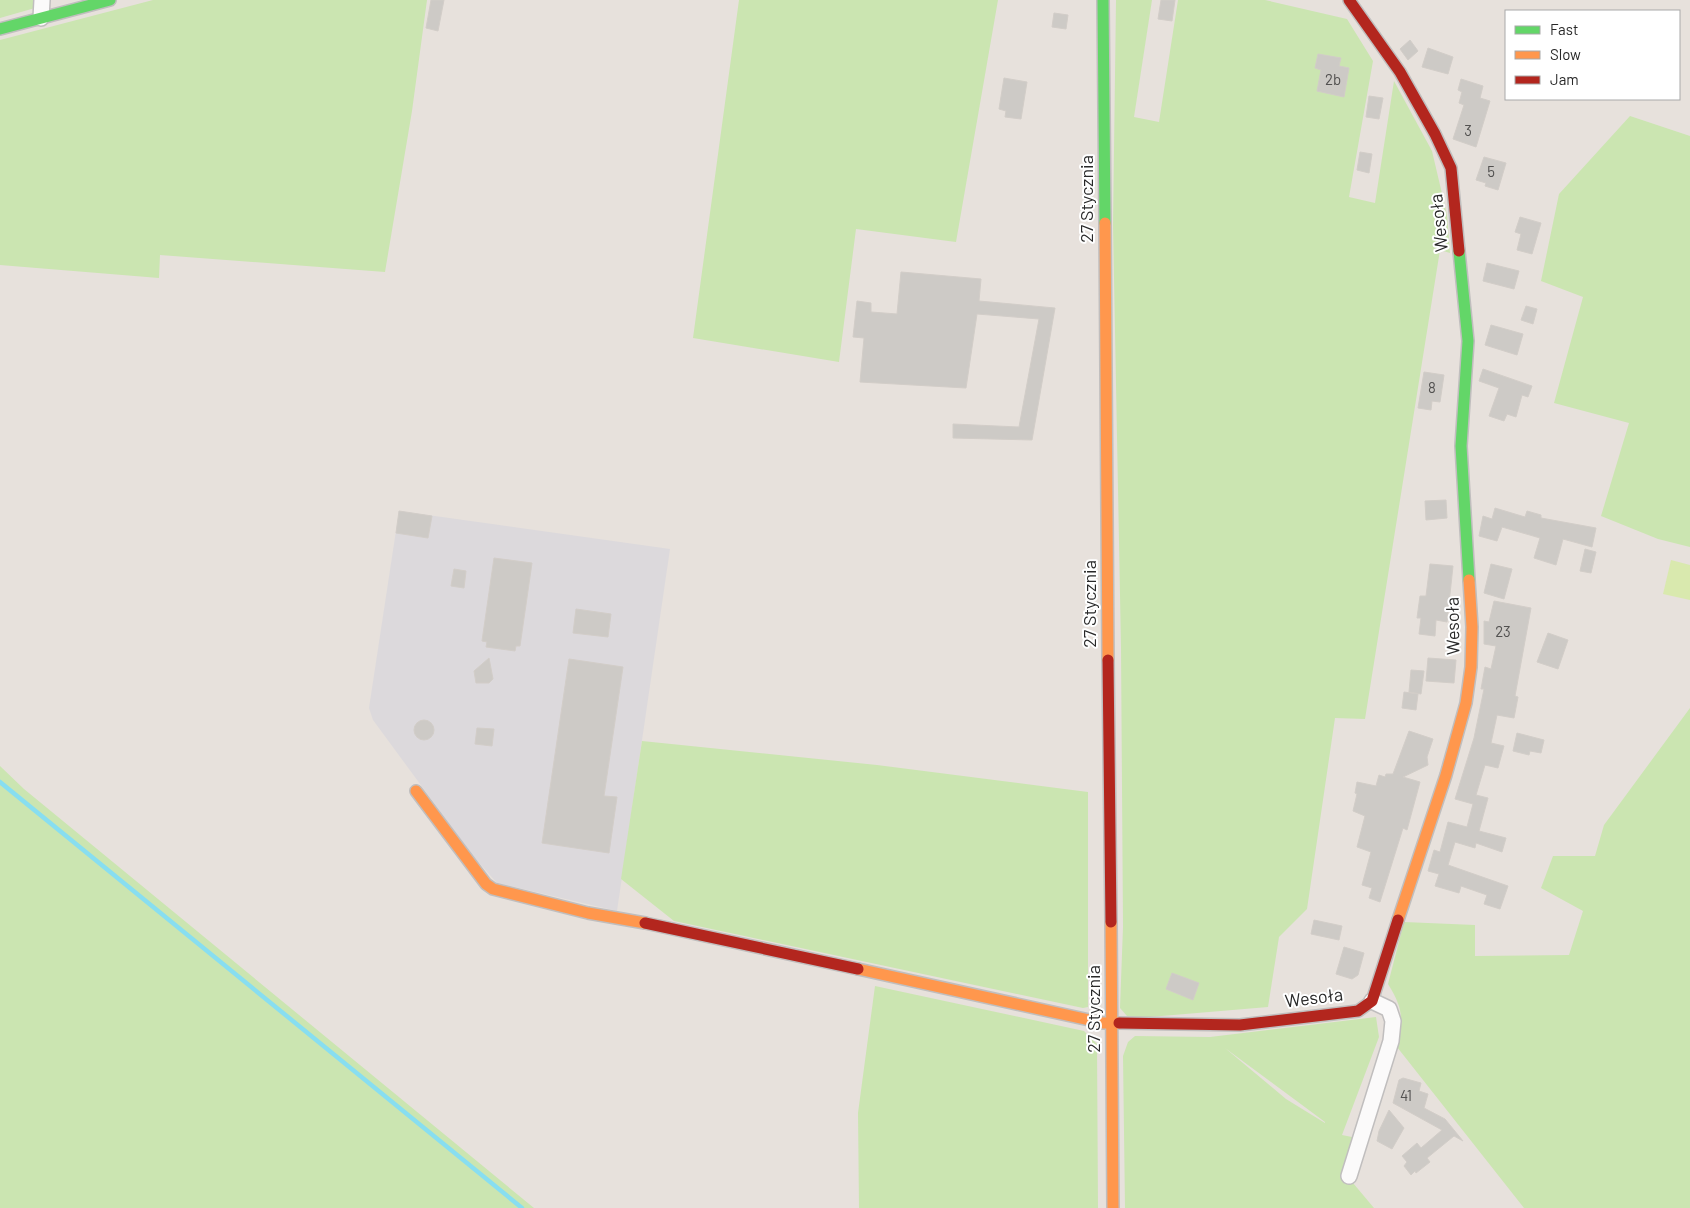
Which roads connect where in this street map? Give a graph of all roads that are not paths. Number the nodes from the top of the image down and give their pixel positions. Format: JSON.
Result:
{"nodes":[{"id":1,"x":42,"y":0,"type":"edge"},
{"id":2,"x":110,"y":0,"type":"edge"},
{"id":3,"x":1103,"y":0,"type":"edge"},
{"id":4,"x":1350,"y":0,"type":"edge"},
{"id":5,"x":41,"y":18,"type":"junction"},
{"id":6,"x":0,"y":29,"type":"edge"},
{"id":7,"x":416,"y":791,"type":"dead end"},
{"id":8,"x":1372,"y":1001,"type":"junction"},
{"id":9,"x":1111,"y":1023,"type":"junction"},
{"id":10,"x":1349,"y":1176,"type":"dead end"},
{"id":11,"x":1114,"y":1208,"type":"edge"}],
"edges":[{"from":1,"to":5,"type":"street"},
{"from":2,"to":5,"type":"street"},
{"from":3,"to":9,"type":"street","name":"27 Stycznia"},
{"from":4,"to":8,"type":"street","name":"Wesoła"},
{"from":5,"to":6,"type":"street"},
{"from":7,"to":9,"type":"street","name":"Wesoła"},
{"from":8,"to":9,"type":"street","name":"Wesoła"},
{"from":8,"to":10,"type":"street"},
{"from":9,"to":11,"type":"street","name":"27 Stycznia"}]}
